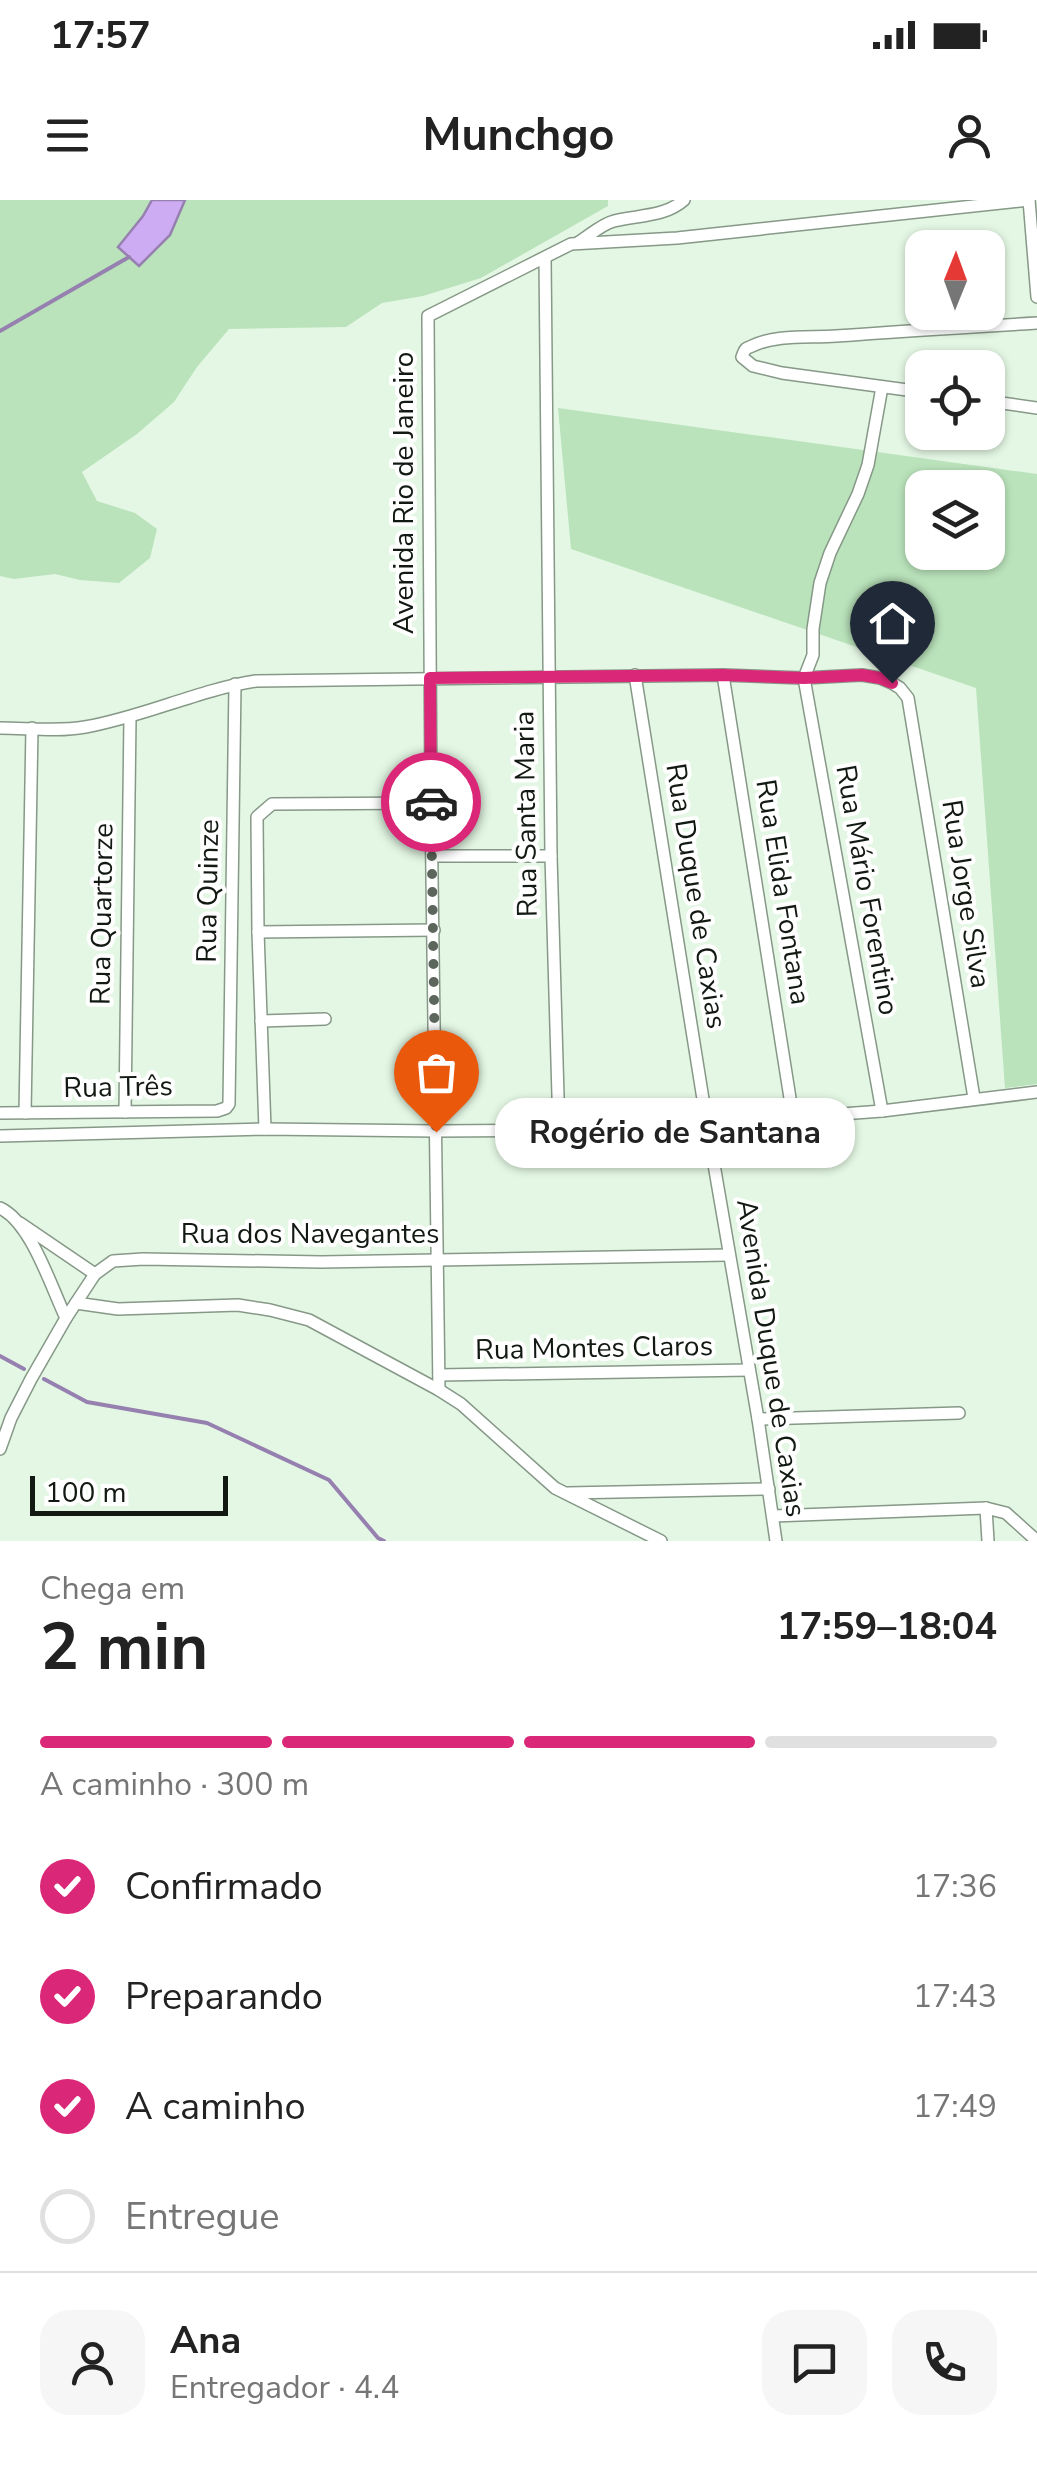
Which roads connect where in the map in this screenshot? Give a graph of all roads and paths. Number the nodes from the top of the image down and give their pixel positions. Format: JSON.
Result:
{"nodes":[{"id":1,"x":684,"y":200,"type":"edge"},
{"id":2,"x":1029,"y":200,"type":"edge"},
{"id":3,"x":576,"y":244,"type":"junction"},
{"id":4,"x":545,"y":258,"type":"junction"},
{"id":5,"x":1037,"y":297,"type":"edge"},
{"id":6,"x":1037,"y":323,"type":"edge"},
{"id":7,"x":882,"y":386,"type":"junction"},
{"id":8,"x":905,"y":389,"type":"edge"},
{"id":9,"x":1005,"y":403,"type":"edge"},
{"id":10,"x":1037,"y":408,"type":"edge"},
{"id":11,"x":636,"y":675,"type":"junction"},
{"id":12,"x":723,"y":675,"type":"junction"},
{"id":13,"x":549,"y":677,"type":"junction"},
{"id":14,"x":430,"y":678,"type":"junction"},
{"id":15,"x":804,"y":678,"type":"junction"},
{"id":16,"x":236,"y":684,"type":"junction"},
{"id":17,"x":130,"y":717,"type":"junction"},
{"id":18,"x":0,"y":728,"type":"edge"},
{"id":19,"x":32,"y":728,"type":"junction"},
{"id":20,"x":431,"y":803,"type":"junction"},
{"id":21,"x":433,"y":856,"type":"junction"},
{"id":22,"x":552,"y":856,"type":"junction"},
{"id":23,"x":434,"y":930,"type":"junction"},
{"id":24,"x":258,"y":932,"type":"junction"},
{"id":25,"x":325,"y":1019,"type":"dead end"},
{"id":26,"x":261,"y":1020,"type":"junction"},
{"id":27,"x":1037,"y":1092,"type":"edge"},
{"id":28,"x":974,"y":1098,"type":"junction"},
{"id":29,"x":230,"y":1099,"type":"joint"},
{"id":30,"x":882,"y":1110,"type":"junction"},
{"id":31,"x":125,"y":1112,"type":"junction"},
{"id":32,"x":0,"y":1113,"type":"edge"},
{"id":33,"x":25,"y":1113,"type":"junction"},
{"id":34,"x":793,"y":1117,"type":"junction"},
{"id":35,"x":707,"y":1124,"type":"junction"},
{"id":36,"x":265,"y":1129,"type":"junction"},
{"id":37,"x":559,"y":1130,"type":"junction"},
{"id":38,"x":436,"y":1132,"type":"junction"},
{"id":39,"x":0,"y":1136,"type":"edge"},
{"id":40,"x":0,"y":1208,"type":"edge"},
{"id":41,"x":18,"y":1222,"type":"junction"},
{"id":42,"x":729,"y":1255,"type":"junction"},
{"id":43,"x":438,"y":1258,"type":"junction"},
{"id":44,"x":95,"y":1274,"type":"junction"},
{"id":45,"x":76,"y":1303,"type":"junction"},
{"id":46,"x":66,"y":1318,"type":"junction"},
{"id":47,"x":749,"y":1370,"type":"junction"},
{"id":48,"x":438,"y":1376,"type":"junction"},
{"id":49,"x":439,"y":1390,"type":"junction"},
{"id":50,"x":959,"y":1412,"type":"dead end"},
{"id":51,"x":758,"y":1419,"type":"junction"},
{"id":52,"x":0,"y":1449,"type":"edge"},
{"id":53,"x":769,"y":1490,"type":"junction"},
{"id":54,"x":564,"y":1494,"type":"junction"},
{"id":55,"x":986,"y":1508,"type":"junction"},
{"id":56,"x":773,"y":1516,"type":"junction"},
{"id":57,"x":1037,"y":1540,"type":"edge"},
{"id":58,"x":662,"y":1541,"type":"edge"},
{"id":59,"x":776,"y":1541,"type":"edge"},
{"id":60,"x":988,"y":1541,"type":"edge"}],
"edges":[{"from":1,"to":3,"type":"street"},
{"from":2,"to":3,"type":"street"},
{"from":2,"to":5,"type":"street"},
{"from":3,"to":4,"type":"street"},
{"from":4,"to":13,"type":"street","name":"Rua Santa Maria"},
{"from":4,"to":14,"type":"street","name":"Avenida Rio de Janeiro"},
{"from":6,"to":7,"type":"street"},
{"from":7,"to":8,"type":"street"},
{"from":7,"to":15,"type":"street"},
{"from":9,"to":10,"type":"street"},
{"from":11,"to":12,"type":"street"},
{"from":11,"to":13,"type":"street"},
{"from":11,"to":35,"type":"street","name":"Rua Duque de Caxias"},
{"from":12,"to":15,"type":"street"},
{"from":12,"to":34,"type":"street","name":"Rua Elida Fontana"},
{"from":13,"to":14,"type":"street"},
{"from":13,"to":22,"type":"street","name":"Rua Santa Maria"},
{"from":14,"to":16,"type":"street"},
{"from":14,"to":20,"type":"street","name":"Avenida Rio de Janeiro"},
{"from":15,"to":28,"type":"street","name":"Rua Jorge Silva"},
{"from":15,"to":30,"type":"street","name":"Rua Mário Forentino"},
{"from":16,"to":17,"type":"street"},
{"from":16,"to":29,"type":"street","name":"Rua Quinze"},
{"from":17,"to":19,"type":"street"},
{"from":17,"to":31,"type":"street","name":"Rua Quartorze"},
{"from":18,"to":19,"type":"street"},
{"from":19,"to":33,"type":"street"},
{"from":20,"to":21,"type":"street","name":"Avenida Rio de Janeiro"},
{"from":20,"to":24,"type":"street"},
{"from":21,"to":22,"type":"street"},
{"from":21,"to":23,"type":"street","name":"Avenida Rio de Janeiro"},
{"from":22,"to":37,"type":"street","name":"Rua Santa Maria"},
{"from":23,"to":24,"type":"street"},
{"from":23,"to":38,"type":"street","name":"Avenida Rio de Janeiro"},
{"from":24,"to":26,"type":"street"},
{"from":25,"to":26,"type":"street"},
{"from":26,"to":36,"type":"street"},
{"from":27,"to":28,"type":"street"},
{"from":28,"to":30,"type":"street"},
{"from":29,"to":31,"type":"street","name":"Rua Três"},
{"from":30,"to":34,"type":"street"},
{"from":31,"to":33,"type":"street","name":"Rua Três"},
{"from":32,"to":33,"type":"street","name":"Rua Três"},
{"from":34,"to":35,"type":"street"},
{"from":35,"to":37,"type":"street"},
{"from":35,"to":42,"type":"street","name":"Avenida Duque de Caxias"},
{"from":36,"to":38,"type":"street"},
{"from":36,"to":39,"type":"street"},
{"from":37,"to":38,"type":"street"},
{"from":38,"to":43,"type":"street","name":"Avenida Rio de Janeiro"},
{"from":40,"to":41,"type":"street"},
{"from":41,"to":44,"type":"street"},
{"from":41,"to":46,"type":"street"},
{"from":42,"to":43,"type":"street","name":"Rua dos Navegantes"},
{"from":42,"to":47,"type":"street","name":"Avenida Duque de Caxias"},
{"from":43,"to":44,"type":"street","name":"Rua dos Navegantes"},
{"from":43,"to":48,"type":"street","name":"Avenida Rio de Janeiro"},
{"from":44,"to":45,"type":"street"},
{"from":45,"to":46,"type":"street"},
{"from":45,"to":49,"type":"street"},
{"from":46,"to":52,"type":"street"},
{"from":47,"to":48,"type":"street","name":"Rua Montes Claros"},
{"from":47,"to":51,"type":"street","name":"Avenida Duque de Caxias"},
{"from":48,"to":49,"type":"street","name":"Avenida Rio de Janeiro"},
{"from":49,"to":54,"type":"street"},
{"from":50,"to":51,"type":"street"},
{"from":51,"to":53,"type":"street","name":"Avenida Duque de Caxias"},
{"from":53,"to":54,"type":"street"},
{"from":53,"to":56,"type":"street","name":"Avenida Duque de Caxias"},
{"from":54,"to":58,"type":"street"},
{"from":55,"to":56,"type":"street"},
{"from":55,"to":57,"type":"street"},
{"from":55,"to":60,"type":"street"},
{"from":56,"to":59,"type":"street","name":"Avenida Duque de Caxias"}]}
